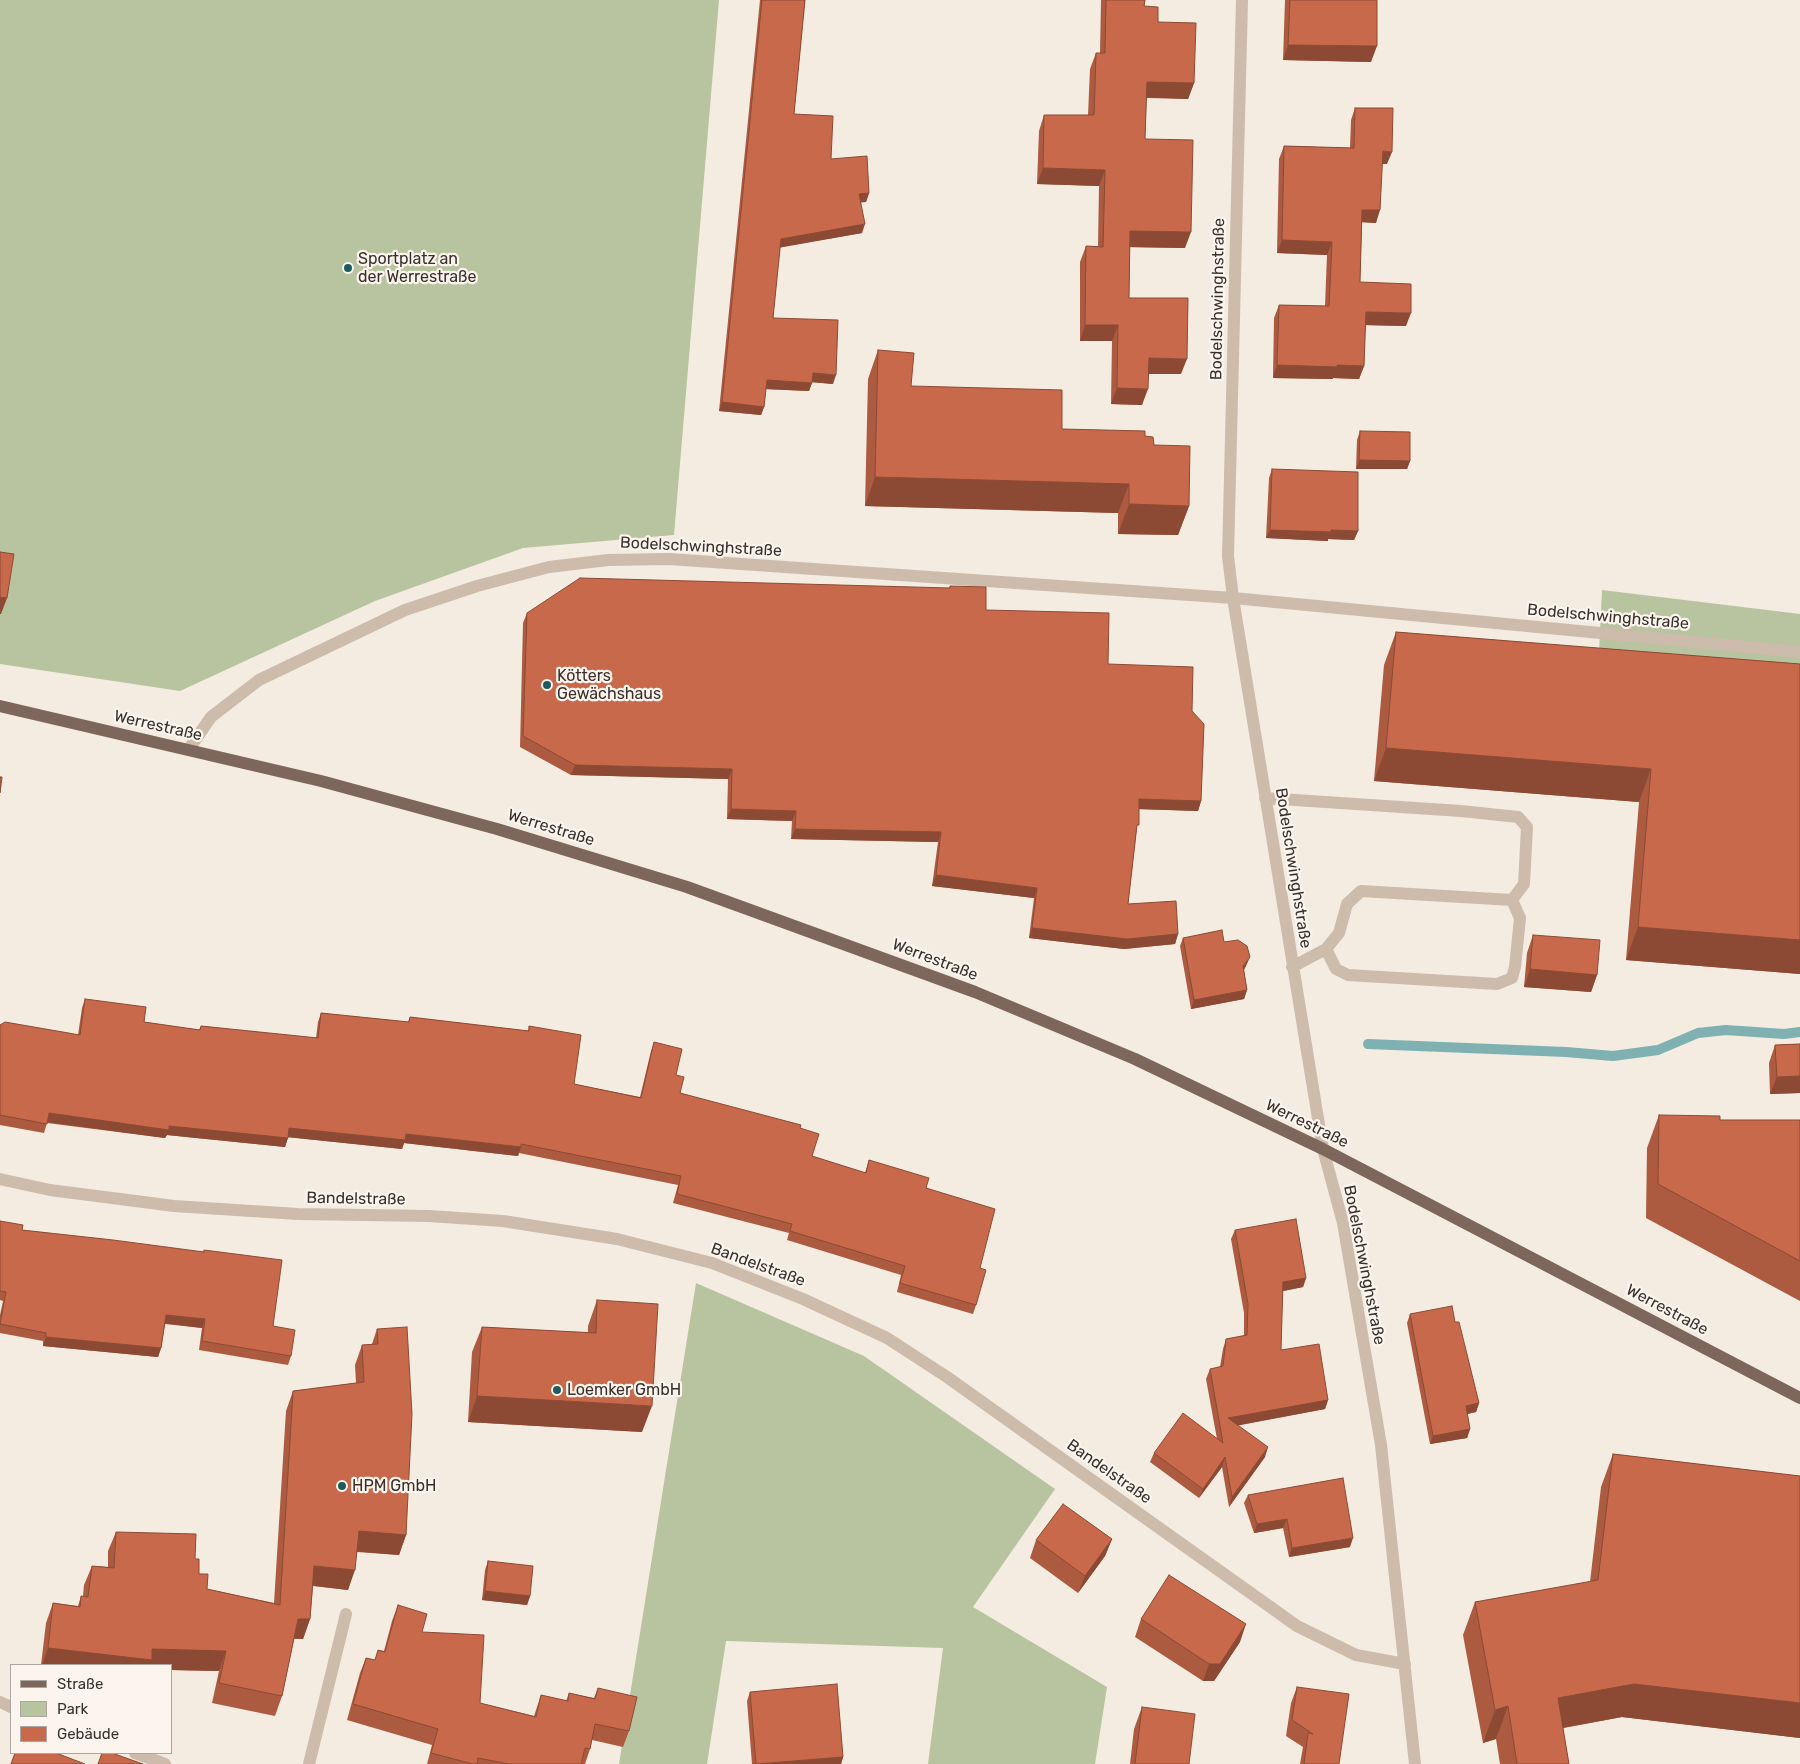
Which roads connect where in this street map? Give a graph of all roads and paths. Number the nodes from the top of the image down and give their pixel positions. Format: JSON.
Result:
{"nodes":[{"id":1,"x":1242,"y":0,"type":"edge"},
{"id":2,"x":1233,"y":598,"type":"junction"},
{"id":3,"x":1800,"y":652,"type":"edge"},
{"id":4,"x":0,"y":706,"type":"edge"},
{"id":5,"x":189,"y":749,"type":"junction"},
{"id":6,"x":1265,"y":798,"type":"junction"},
{"id":7,"x":1512,"y":900,"type":"junction"},
{"id":8,"x":1326,"y":948,"type":"junction"},
{"id":9,"x":1292,"y":967,"type":"junction"},
{"id":10,"x":1323,"y":1149,"type":"junction"},
{"id":11,"x":0,"y":1179,"type":"edge"},
{"id":12,"x":1800,"y":1398,"type":"edge"},
{"id":13,"x":346,"y":1614,"type":"dead end"},
{"id":14,"x":1405,"y":1664,"type":"junction"},
{"id":15,"x":138,"y":1754,"type":"edge"},
{"id":16,"x":165,"y":1764,"type":"edge"},
{"id":17,"x":309,"y":1764,"type":"edge"},
{"id":18,"x":1415,"y":1764,"type":"edge"}],
"edges":[{"from":1,"to":2,"type":"street","name":"Bodelschwinghstraße"},
{"from":2,"to":3,"type":"street","name":"Bodelschwinghstraße"},
{"from":2,"to":5,"type":"street","name":"Bodelschwinghstraße"},
{"from":2,"to":6,"type":"street","name":"Bodelschwinghstraße"},
{"from":4,"to":5,"type":"main road","name":"Werrestraße"},
{"from":5,"to":10,"type":"main road","name":"Werrestraße"},
{"from":6,"to":7,"type":"street"},
{"from":6,"to":9,"type":"street","name":"Bodelschwinghstraße"},
{"from":7,"to":8,"type":"street"},
{"from":7,"to":8,"type":"street"},
{"from":8,"to":9,"type":"street"},
{"from":9,"to":10,"type":"street","name":"Bodelschwinghstraße"},
{"from":10,"to":12,"type":"main road","name":"Werrestraße"},
{"from":10,"to":14,"type":"street","name":"Bodelschwinghstraße"},
{"from":11,"to":14,"type":"street","name":"Bandelstraße"},
{"from":13,"to":17,"type":"street"},
{"from":14,"to":18,"type":"street","name":"Bodelschwinghstraße"},
{"from":15,"to":16,"type":"street"}]}
